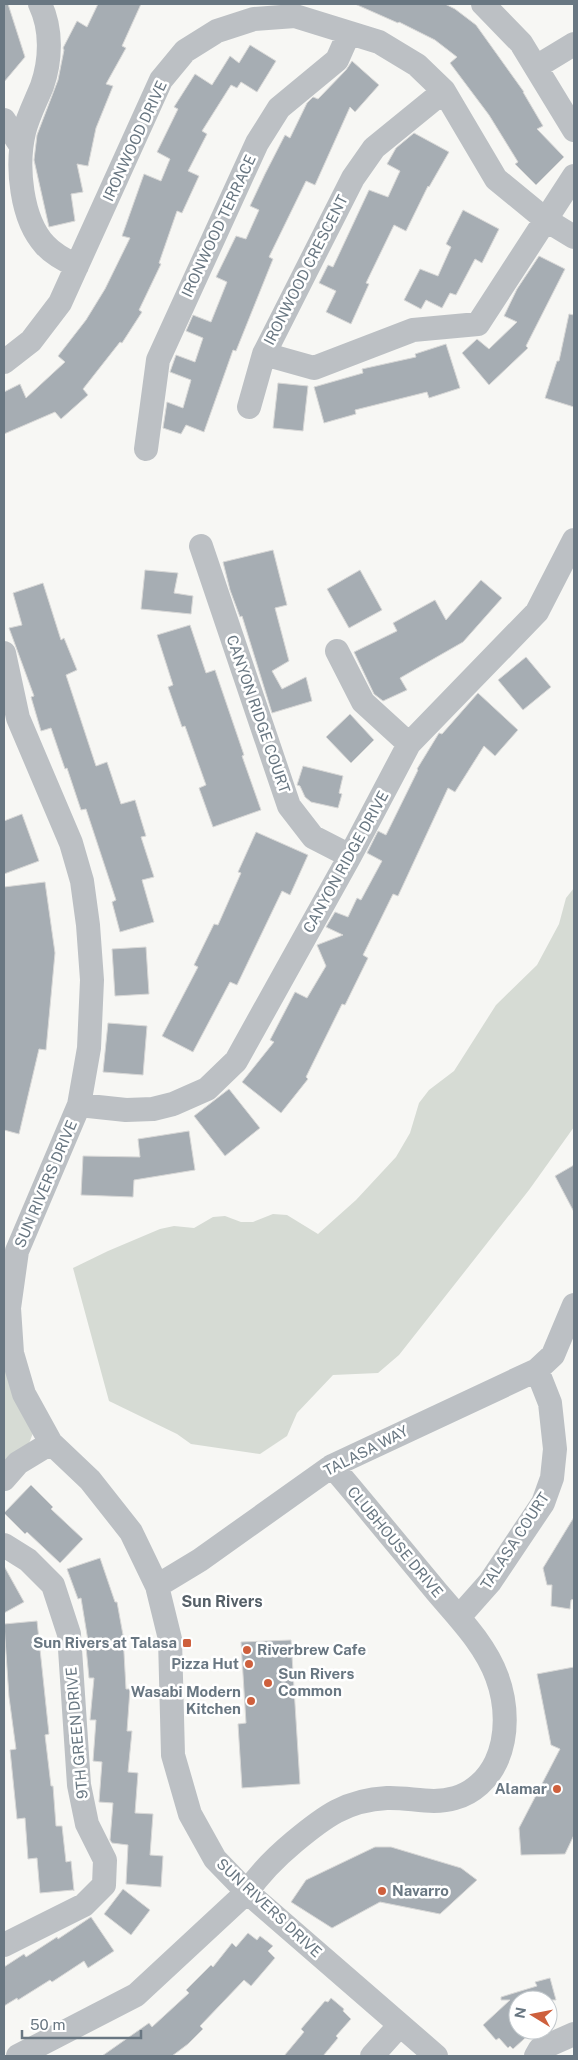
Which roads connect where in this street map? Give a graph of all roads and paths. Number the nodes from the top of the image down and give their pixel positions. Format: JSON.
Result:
{"nodes":[{"id":1,"x":40,"y":4,"type":"edge"},
{"id":2,"x":483,"y":4,"type":"edge"},
{"id":3,"x":349,"y":33,"type":"junction"},
{"id":4,"x":574,"y":44,"type":"edge"},
{"id":5,"x":536,"y":67,"type":"junction"},
{"id":6,"x":444,"y":91,"type":"junction"},
{"id":7,"x":4,"y":120,"type":"edge"},
{"id":8,"x":574,"y":130,"type":"edge"},
{"id":9,"x":21,"y":146,"type":"junction"},
{"id":10,"x":574,"y":176,"type":"edge"},
{"id":11,"x":546,"y":220,"type":"junction"},
{"id":12,"x":574,"y":237,"type":"edge"},
{"id":13,"x":77,"y":266,"type":"junction"},
{"id":14,"x":264,"y":354,"type":"junction"},
{"id":15,"x":4,"y":362,"type":"edge"},
{"id":16,"x":249,"y":407,"type":"dead end"},
{"id":17,"x":146,"y":449,"type":"dead end"},
{"id":18,"x":573,"y":545,"type":"edge"},
{"id":19,"x":201,"y":546,"type":"dead end"},
{"id":20,"x":337,"y":652,"type":"dead end"},
{"id":21,"x":4,"y":653,"type":"edge"},
{"id":22,"x":11,"y":721,"type":"edge"},
{"id":23,"x":409,"y":744,"type":"junction"},
{"id":24,"x":350,"y":856,"type":"junction"},
{"id":25,"x":79,"y":1105,"type":"junction"},
{"id":26,"x":574,"y":1305,"type":"edge"},
{"id":27,"x":8,"y":1353,"type":"edge"},
{"id":28,"x":555,"y":1359,"type":"edge"},
{"id":29,"x":51,"y":1443,"type":"junction"},
{"id":30,"x":332,"y":1466,"type":"junction"},
{"id":31,"x":4,"y":1480,"type":"edge"},
{"id":32,"x":4,"y":1545,"type":"edge"},
{"id":33,"x":157,"y":1586,"type":"junction"},
{"id":34,"x":459,"y":1618,"type":"junction"},
{"id":35,"x":247,"y":1892,"type":"junction"},
{"id":36,"x":4,"y":1945,"type":"edge"},
{"id":37,"x":400,"y":2025,"type":"junction"},
{"id":38,"x":574,"y":2034,"type":"edge"},
{"id":39,"x":18,"y":2056,"type":"edge"},
{"id":40,"x":372,"y":2056,"type":"edge"},
{"id":41,"x":436,"y":2056,"type":"edge"},
{"id":42,"x":536,"y":2056,"type":"edge"}],
"edges":[{"from":1,"to":9,"type":"street"},
{"from":2,"to":5,"type":"street"},
{"from":3,"to":6,"type":"street","name":"IRONWOOD DRIVE"},
{"from":3,"to":13,"type":"street","name":"IRONWOOD DRIVE"},
{"from":3,"to":17,"type":"street","name":"IRONWOOD TERRACE"},
{"from":4,"to":5,"type":"street"},
{"from":5,"to":8,"type":"street"},
{"from":6,"to":11,"type":"street","name":"IRONWOOD DRIVE"},
{"from":6,"to":14,"type":"street","name":"IRONWOOD CRESCENT"},
{"from":7,"to":9,"type":"street"},
{"from":9,"to":13,"type":"street"},
{"from":10,"to":11,"type":"street"},
{"from":11,"to":12,"type":"street","name":"IRONWOOD DRIVE"},
{"from":11,"to":14,"type":"street","name":"IRONWOOD CRESCENT"},
{"from":13,"to":15,"type":"street","name":"IRONWOOD DRIVE"},
{"from":14,"to":16,"type":"street"},
{"from":18,"to":23,"type":"street","name":"CANYON RIDGE DRIVE"},
{"from":19,"to":24,"type":"street","name":"CANYON RIDGE COURT"},
{"from":20,"to":23,"type":"street"},
{"from":21,"to":22,"type":"street","name":"SUN RIVERS DRIVE"},
{"from":22,"to":25,"type":"street","name":"SUN RIVERS DRIVE"},
{"from":23,"to":24,"type":"street","name":"CANYON RIDGE DRIVE"},
{"from":24,"to":25,"type":"street","name":"CANYON RIDGE DRIVE"},
{"from":25,"to":27,"type":"street","name":"SUN RIVERS DRIVE"},
{"from":26,"to":28,"type":"street"},
{"from":27,"to":29,"type":"street","name":"SUN RIVERS DRIVE"},
{"from":28,"to":30,"type":"street","name":"TALASA WAY"},
{"from":28,"to":34,"type":"street","name":"TALASA COURT"},
{"from":29,"to":31,"type":"street"},
{"from":29,"to":33,"type":"street","name":"SUN RIVERS DRIVE"},
{"from":30,"to":33,"type":"street","name":"TALASA WAY"},
{"from":30,"to":34,"type":"street","name":"CLUBHOUSE DRIVE"},
{"from":32,"to":36,"type":"street","name":"9TH GREEN DRIVE"},
{"from":33,"to":35,"type":"street","name":"SUN RIVERS DRIVE"},
{"from":34,"to":35,"type":"street"},
{"from":35,"to":37,"type":"street","name":"SUN RIVERS DRIVE"},
{"from":35,"to":39,"type":"street"},
{"from":37,"to":40,"type":"street"},
{"from":37,"to":41,"type":"street","name":"SUN RIVERS DRIVE"},
{"from":38,"to":42,"type":"street"}]}
